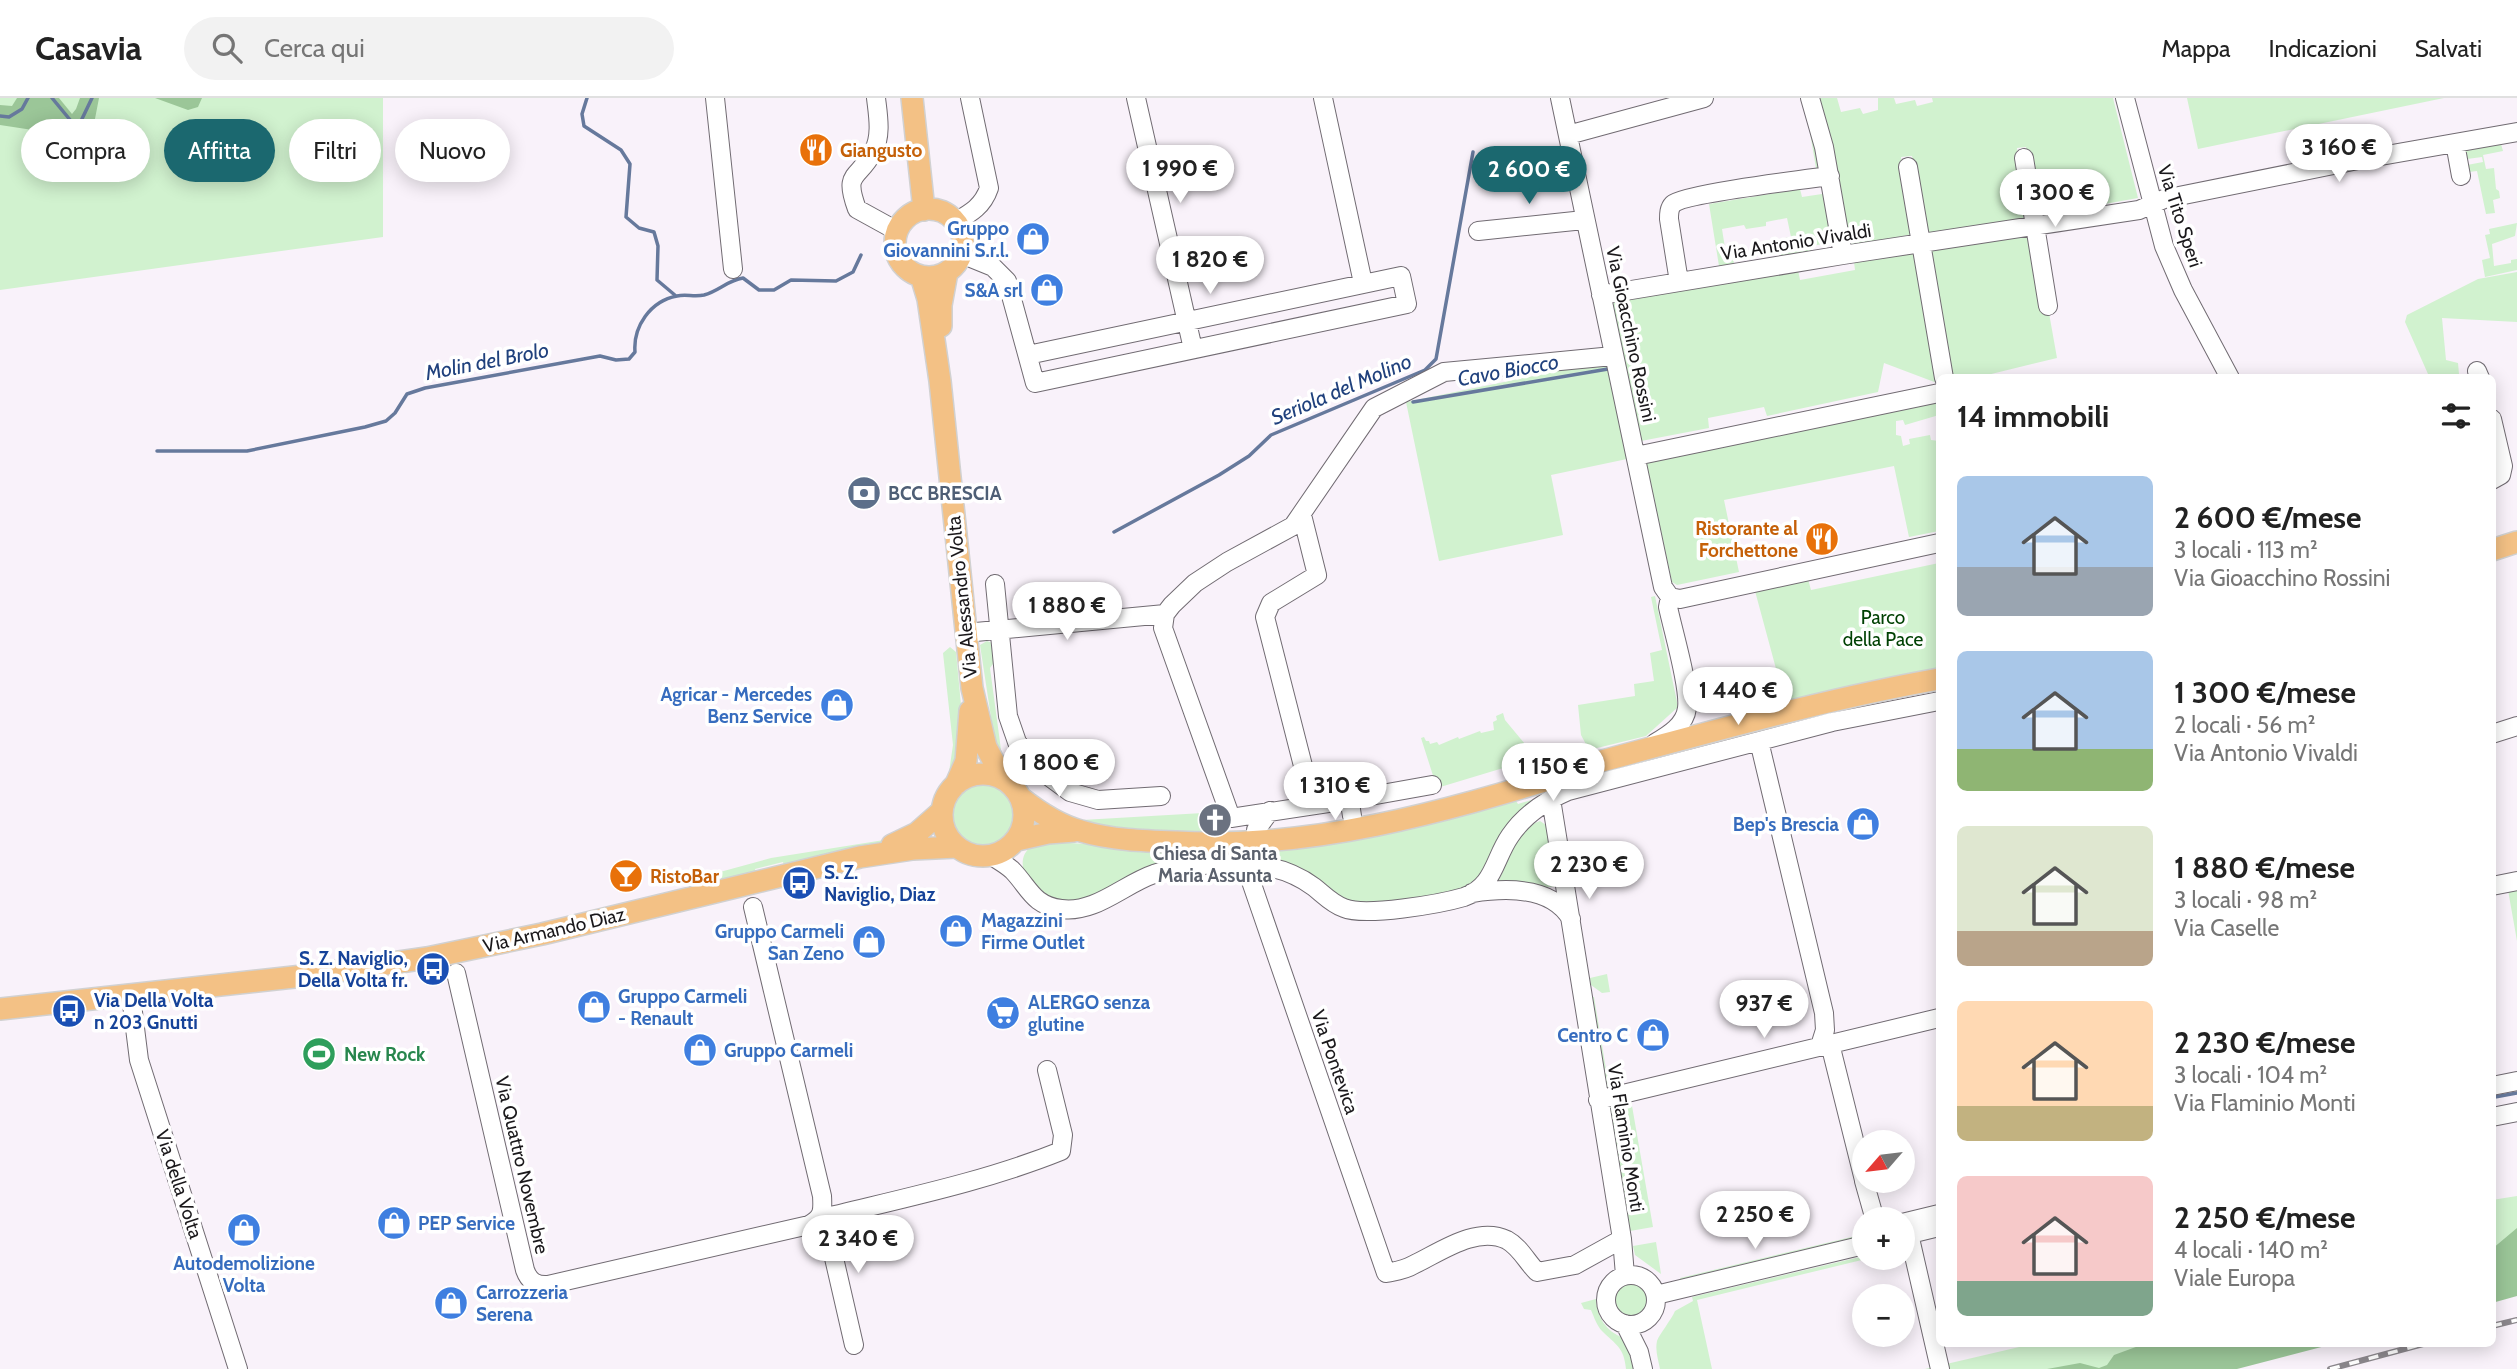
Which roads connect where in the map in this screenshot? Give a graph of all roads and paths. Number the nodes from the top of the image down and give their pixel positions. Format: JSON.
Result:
{"nodes":[{"id":1,"x":715,"y":98,"type":"edge"},
{"id":2,"x":877,"y":98,"type":"edge"},
{"id":3,"x":912,"y":98,"type":"edge"},
{"id":4,"x":970,"y":98,"type":"edge"},
{"id":5,"x":1136,"y":98,"type":"edge"},
{"id":6,"x":1323,"y":98,"type":"edge"},
{"id":7,"x":1560,"y":98,"type":"edge"},
{"id":8,"x":1704,"y":98,"type":"edge"},
{"id":9,"x":1810,"y":98,"type":"edge"},
{"id":10,"x":2125,"y":98,"type":"edge"},
{"id":11,"x":2517,"y":132,"type":"edge"},
{"id":12,"x":1568,"y":135,"type":"junction"},
{"id":13,"x":2443,"y":142,"type":"junction"},
{"id":14,"x":2024,"y":158,"type":"dead end"},
{"id":15,"x":1908,"y":167,"type":"dead end"},
{"id":16,"x":1830,"y":176,"type":"junction"},
{"id":17,"x":2461,"y":176,"type":"dead end"},
{"id":18,"x":2151,"y":205,"type":"junction"},
{"id":19,"x":924,"y":210,"type":"junction"},
{"id":20,"x":1584,"y":220,"type":"junction"},
{"id":21,"x":955,"y":222,"type":"junction"},
{"id":22,"x":2035,"y":226,"type":"junction"},
{"id":23,"x":897,"y":231,"type":"junction"},
{"id":24,"x":1478,"y":231,"type":"dead end"},
{"id":25,"x":1920,"y":244,"type":"junction"},
{"id":26,"x":961,"y":254,"type":"junction"},
{"id":27,"x":1843,"y":255,"type":"junction"},
{"id":28,"x":733,"y":269,"type":"dead end"},
{"id":29,"x":947,"y":272,"type":"junction"},
{"id":30,"x":921,"y":276,"type":"junction"},
{"id":31,"x":1679,"y":282,"type":"junction"},
{"id":32,"x":1363,"y":283,"type":"junction"},
{"id":33,"x":1333,"y":289,"type":"junction"},
{"id":34,"x":1601,"y":295,"type":"junction"},
{"id":35,"x":2048,"y":306,"type":"dead end"},
{"id":36,"x":1340,"y":317,"type":"junction"},
{"id":37,"x":1186,"y":320,"type":"junction"},
{"id":38,"x":1193,"y":349,"type":"junction"},
{"id":39,"x":1028,"y":355,"type":"junction"},
{"id":40,"x":1613,"y":356,"type":"junction"},
{"id":41,"x":1943,"y":374,"type":"edge"},
{"id":42,"x":2228,"y":374,"type":"edge"},
{"id":43,"x":940,"y":381,"type":"junction"},
{"id":44,"x":1936,"y":394,"type":"edge"},
{"id":45,"x":2496,"y":428,"type":"edge"},
{"id":46,"x":1636,"y":456,"type":"junction"},
{"id":47,"x":2510,"y":461,"type":"edge"},
{"id":48,"x":2496,"y":478,"type":"edge"},
{"id":49,"x":1303,"y":515,"type":"junction"},
{"id":50,"x":2517,"y":542,"type":"edge"},
{"id":51,"x":1936,"y":544,"type":"edge"},
{"id":52,"x":2496,"y":549,"type":"edge"},
{"id":53,"x":995,"y":584,"type":"dead end"},
{"id":54,"x":1670,"y":597,"type":"junction"},
{"id":55,"x":1165,"y":614,"type":"junction"},
{"id":56,"x":999,"y":629,"type":"junction"},
{"id":57,"x":965,"y":633,"type":"junction"},
{"id":58,"x":1936,"y":680,"type":"edge"},
{"id":59,"x":972,"y":688,"type":"junction"},
{"id":60,"x":1936,"y":702,"type":"edge"},
{"id":61,"x":2517,"y":726,"type":"edge"},
{"id":62,"x":2496,"y":733,"type":"edge"},
{"id":63,"x":1759,"y":741,"type":"junction"},
{"id":64,"x":1643,"y":750,"type":"junction"},
{"id":65,"x":1587,"y":765,"type":"junction"},
{"id":66,"x":1003,"y":779,"type":"junction"},
{"id":67,"x":956,"y":784,"type":"junction"},
{"id":68,"x":1432,"y":785,"type":"dead end"},
{"id":69,"x":1161,"y":796,"type":"dead end"},
{"id":70,"x":1021,"y":798,"type":"junction"},
{"id":71,"x":1551,"y":799,"type":"junction"},
{"id":72,"x":1349,"y":800,"type":"junction"},
{"id":73,"x":1312,"y":805,"type":"junction"},
{"id":74,"x":942,"y":811,"type":"junction"},
{"id":75,"x":1270,"y":811,"type":"junction"},
{"id":76,"x":1522,"y":820,"type":"junction"},
{"id":77,"x":1256,"y":830,"type":"junction"},
{"id":78,"x":1080,"y":831,"type":"junction"},
{"id":79,"x":1328,"y":833,"type":"junction"},
{"id":80,"x":1559,"y":840,"type":"junction"},
{"id":81,"x":1015,"y":842,"type":"junction"},
{"id":82,"x":1177,"y":842,"type":"junction"},
{"id":83,"x":957,"y":847,"type":"junction"},
{"id":84,"x":992,"y":856,"type":"junction"},
{"id":85,"x":860,"y":857,"type":"junction"},
{"id":86,"x":1245,"y":864,"type":"junction"},
{"id":87,"x":1014,"y":873,"type":"junction"},
{"id":88,"x":2517,"y":881,"type":"edge"},
{"id":89,"x":1494,"y":883,"type":"junction"},
{"id":90,"x":1566,"y":883,"type":"junction"},
{"id":91,"x":2496,"y":885,"type":"edge"},
{"id":92,"x":1552,"y":899,"type":"junction"},
{"id":93,"x":753,"y":907,"type":"dead end"},
{"id":94,"x":1573,"y":925,"type":"junction"},
{"id":95,"x":456,"y":973,"type":"dead end"},
{"id":96,"x":131,"y":996,"type":"junction"},
{"id":97,"x":0,"y":1009,"type":"edge"},
{"id":98,"x":1936,"y":1019,"type":"edge"},
{"id":99,"x":1825,"y":1045,"type":"junction"},
{"id":100,"x":1047,"y":1070,"type":"dead end"},
{"id":101,"x":2517,"y":1081,"type":"edge"},
{"id":102,"x":2496,"y":1085,"type":"edge"},
{"id":103,"x":1598,"y":1100,"type":"junction"},
{"id":104,"x":2517,"y":1112,"type":"edge"},
{"id":105,"x":2496,"y":1116,"type":"edge"},
{"id":106,"x":1852,"y":1138,"type":"edge"},
{"id":107,"x":1936,"y":1216,"type":"edge"},
{"id":108,"x":819,"y":1219,"type":"junction"},
{"id":109,"x":1915,"y":1226,"type":"edge"},
{"id":110,"x":1936,"y":1227,"type":"edge"},
{"id":111,"x":1915,"y":1230,"type":"edge"},
{"id":112,"x":1622,"y":1239,"type":"junction"},
{"id":113,"x":1852,"y":1248,"type":"edge"},
{"id":114,"x":1915,"y":1270,"type":"edge"},
{"id":115,"x":1625,"y":1275,"type":"junction"},
{"id":116,"x":1656,"y":1295,"type":"junction"},
{"id":117,"x":1644,"y":1322,"type":"junction"},
{"id":118,"x":1625,"y":1324,"type":"junction"},
{"id":119,"x":854,"y":1345,"type":"dead end"},
{"id":120,"x":1641,"y":1360,"type":"edge"},
{"id":121,"x":238,"y":1369,"type":"edge"},
{"id":122,"x":1940,"y":1369,"type":"edge"}],
"edges":[{"from":1,"to":28,"type":"street"},
{"from":2,"to":23,"type":"street"},
{"from":3,"to":19,"type":"main road"},
{"from":4,"to":21,"type":"street"},
{"from":5,"to":37,"type":"street"},
{"from":6,"to":32,"type":"street"},
{"from":7,"to":12,"type":"street","name":"Via Gioacchino Rossini"},
{"from":8,"to":12,"type":"street"},
{"from":9,"to":16,"type":"street"},
{"from":10,"to":18,"type":"street","name":"Via Tito Speri"},
{"from":11,"to":13,"type":"street","name":"Via Antonio Vivaldi"},
{"from":12,"to":20,"type":"street","name":"Via Gioacchino Rossini"},
{"from":13,"to":17,"type":"street"},
{"from":13,"to":18,"type":"street","name":"Via Antonio Vivaldi"},
{"from":14,"to":22,"type":"street"},
{"from":15,"to":25,"type":"street"},
{"from":16,"to":27,"type":"street"},
{"from":16,"to":31,"type":"street"},
{"from":18,"to":22,"type":"street","name":"Via Antonio Vivaldi"},
{"from":18,"to":42,"type":"street","name":"Via Tito Speri"},
{"from":19,"to":21,"type":"main road"},
{"from":19,"to":23,"type":"main road"},
{"from":20,"to":24,"type":"street"},
{"from":20,"to":34,"type":"street","name":"Via Gioacchino Rossini"},
{"from":21,"to":26,"type":"main road"},
{"from":22,"to":25,"type":"street","name":"Via Antonio Vivaldi"},
{"from":22,"to":35,"type":"street"},
{"from":23,"to":30,"type":"main road"},
{"from":25,"to":27,"type":"street","name":"Via Antonio Vivaldi"},
{"from":25,"to":41,"type":"street"},
{"from":26,"to":29,"type":"main road","name":"Via Alessandro Volta"},
{"from":26,"to":39,"type":"street"},
{"from":27,"to":31,"type":"street","name":"Via Antonio Vivaldi"},
{"from":29,"to":30,"type":"main road"},
{"from":29,"to":43,"type":"main road","name":"Via Alessandro Volta"},
{"from":30,"to":43,"type":"main road","name":"Via Alessandro Volta"},
{"from":31,"to":34,"type":"street","name":"Via Antonio Vivaldi"},
{"from":32,"to":33,"type":"street"},
{"from":32,"to":36,"type":"street"},
{"from":33,"to":36,"type":"street"},
{"from":33,"to":37,"type":"street"},
{"from":34,"to":40,"type":"street","name":"Via Gioacchino Rossini"},
{"from":36,"to":38,"type":"street"},
{"from":37,"to":38,"type":"street"},
{"from":37,"to":39,"type":"street"},
{"from":38,"to":39,"type":"street"},
{"from":40,"to":46,"type":"street","name":"Via Gioacchino Rossini"},
{"from":40,"to":49,"type":"street"},
{"from":43,"to":57,"type":"main road","name":"Via Alessandro Volta"},
{"from":44,"to":46,"type":"street"},
{"from":45,"to":47,"type":"street"},
{"from":46,"to":54,"type":"street","name":"Via Gioacchino Rossini"},
{"from":47,"to":48,"type":"street"},
{"from":49,"to":55,"type":"street"},
{"from":49,"to":73,"type":"street"},
{"from":50,"to":52,"type":"main road"},
{"from":51,"to":54,"type":"street"},
{"from":53,"to":56,"type":"street"},
{"from":54,"to":64,"type":"street","name":"Via Gioacchino Rossini"},
{"from":55,"to":56,"type":"street"},
{"from":55,"to":75,"type":"street"},
{"from":56,"to":57,"type":"street"},
{"from":56,"to":69,"type":"street"},
{"from":57,"to":59,"type":"main road","name":"Via Alessandro Volta"},
{"from":58,"to":64,"type":"main road"},
{"from":59,"to":66,"type":"main road","name":"Via Alessandro Volta"},
{"from":59,"to":67,"type":"main road","name":"Via Alessandro Volta"},
{"from":60,"to":63,"type":"street"},
{"from":61,"to":62,"type":"street"},
{"from":63,"to":71,"type":"street"},
{"from":63,"to":99,"type":"street"},
{"from":64,"to":65,"type":"main road"},
{"from":65,"to":72,"type":"main road"},
{"from":65,"to":79,"type":"main road"},
{"from":66,"to":67,"type":"main road"},
{"from":66,"to":70,"type":"main road"},
{"from":67,"to":74,"type":"main road"},
{"from":68,"to":72,"type":"street"},
{"from":70,"to":78,"type":"main road"},
{"from":70,"to":81,"type":"main road"},
{"from":71,"to":76,"type":"street"},
{"from":71,"to":80,"type":"street","name":"Via Flaminio Monti"},
{"from":72,"to":73,"type":"street"},
{"from":72,"to":77,"type":"main road"},
{"from":72,"to":79,"type":"main road"},
{"from":73,"to":75,"type":"street"},
{"from":74,"to":83,"type":"main road"},
{"from":74,"to":85,"type":"main road","name":"Via Armando Diaz"},
{"from":75,"to":77,"type":"street"},
{"from":76,"to":80,"type":"street"},
{"from":76,"to":89,"type":"street"},
{"from":77,"to":82,"type":"main road"},
{"from":78,"to":81,"type":"main road"},
{"from":78,"to":82,"type":"main road"},
{"from":79,"to":82,"type":"main road"},
{"from":80,"to":90,"type":"street","name":"Via Flaminio Monti"},
{"from":81,"to":84,"type":"main road"},
{"from":81,"to":87,"type":"street"},
{"from":83,"to":84,"type":"main road"},
{"from":83,"to":85,"type":"main road","name":"Via Armando Diaz"},
{"from":84,"to":87,"type":"street"},
{"from":85,"to":96,"type":"main road","name":"Via Armando Diaz"},
{"from":86,"to":87,"type":"street"},
{"from":86,"to":89,"type":"street"},
{"from":86,"to":112,"type":"street","name":"Via Pontevica"},
{"from":88,"to":91,"type":"street"},
{"from":89,"to":92,"type":"street"},
{"from":90,"to":92,"type":"street"},
{"from":90,"to":94,"type":"street","name":"Via Flaminio Monti"},
{"from":92,"to":94,"type":"street"},
{"from":93,"to":108,"type":"street"},
{"from":94,"to":103,"type":"street","name":"Via Flaminio Monti"},
{"from":95,"to":108,"type":"street","name":"Via Quattro Novembre"},
{"from":96,"to":97,"type":"main road"},
{"from":96,"to":121,"type":"street","name":"Via della Volta"},
{"from":98,"to":99,"type":"street"},
{"from":99,"to":103,"type":"street"},
{"from":99,"to":106,"type":"street"},
{"from":100,"to":108,"type":"street","name":"Via Quattro Novembre"},
{"from":101,"to":102,"type":"street"},
{"from":103,"to":112,"type":"street","name":"Via Flaminio Monti"},
{"from":104,"to":105,"type":"street"},
{"from":107,"to":109,"type":"street"},
{"from":108,"to":119,"type":"street"},
{"from":110,"to":111,"type":"street"},
{"from":112,"to":115,"type":"street","name":"Via Flaminio Monti"},
{"from":113,"to":116,"type":"street"},
{"from":114,"to":122,"type":"street"},
{"from":115,"to":116,"type":"street"},
{"from":115,"to":118,"type":"street"},
{"from":116,"to":117,"type":"street"},
{"from":117,"to":118,"type":"street"},
{"from":117,"to":120,"type":"street"},
{"from":118,"to":120,"type":"street"}]}
